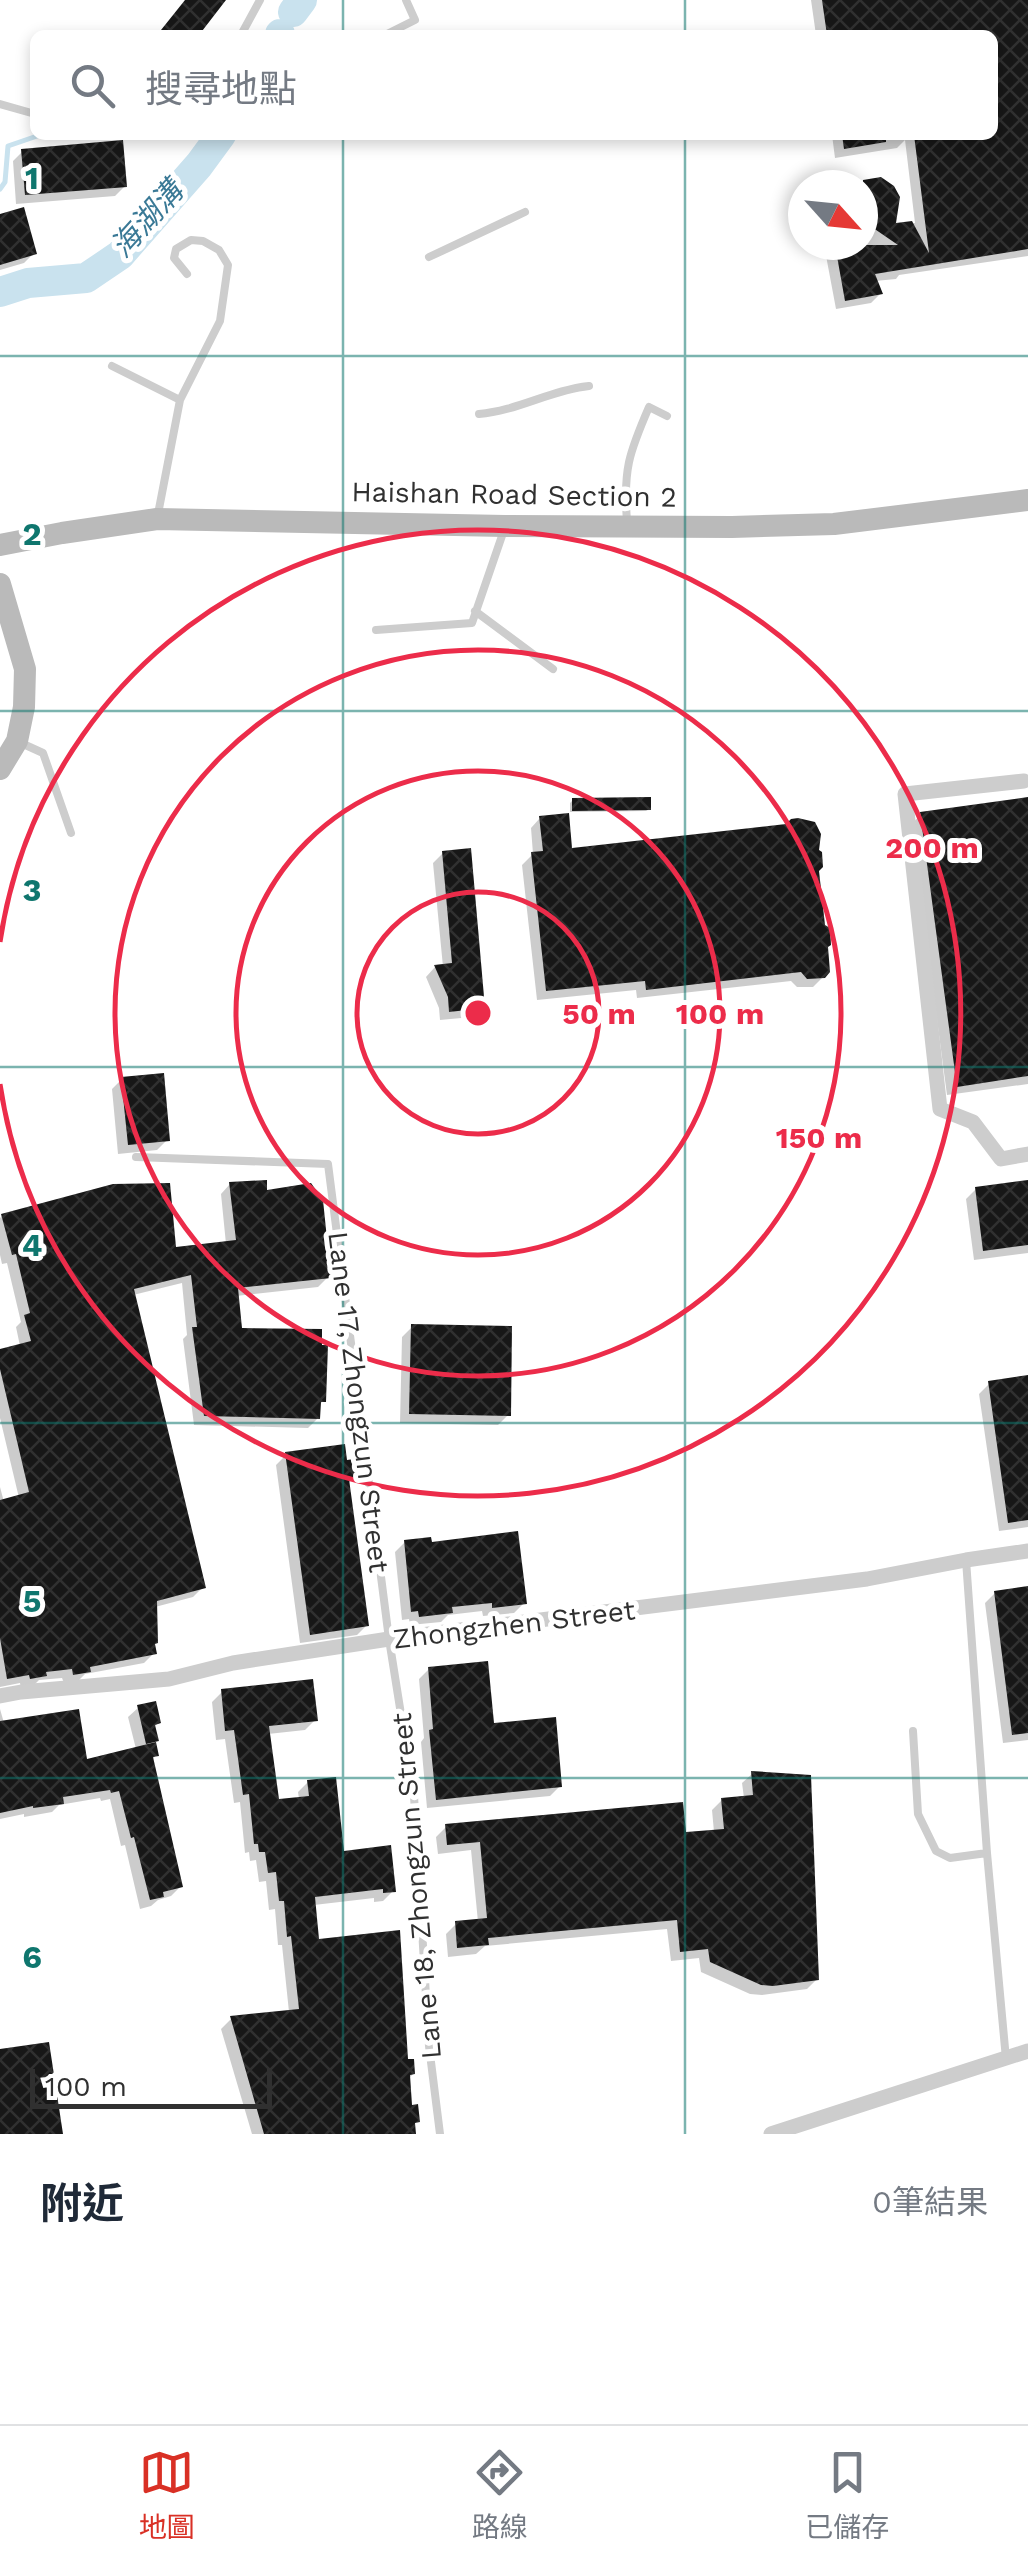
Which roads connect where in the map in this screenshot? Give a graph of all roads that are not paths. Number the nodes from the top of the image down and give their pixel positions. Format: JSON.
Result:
{"nodes":[{"id":1,"x":260,"y":0,"type":"edge"},
{"id":2,"x":406,"y":0,"type":"edge"},
{"id":3,"x":244,"y":30,"type":"edge"},
{"id":4,"x":395,"y":30,"type":"edge"},
{"id":5,"x":0,"y":104,"type":"edge"},
{"id":6,"x":30,"y":113,"type":"edge"},
{"id":7,"x":526,"y":212,"type":"dead end"},
{"id":8,"x":429,"y":257,"type":"dead end"},
{"id":9,"x":186,"y":274,"type":"dead end"},
{"id":10,"x":112,"y":366,"type":"dead end"},
{"id":11,"x":589,"y":386,"type":"dead end"},
{"id":12,"x":180,"y":400,"type":"junction"},
{"id":13,"x":478,"y":414,"type":"dead end"},
{"id":14,"x":666,"y":416,"type":"dead end"},
{"id":15,"x":1028,"y":500,"type":"edge"},
{"id":16,"x":157,"y":519,"type":"junction"},
{"id":17,"x":505,"y":526,"type":"junction"},
{"id":18,"x":628,"y":526,"type":"junction"},
{"id":19,"x":0,"y":545,"type":"edge"},
{"id":20,"x":0,"y":584,"type":"edge"},
{"id":21,"x":476,"y":611,"type":"junction"},
{"id":22,"x":376,"y":630,"type":"dead end"},
{"id":23,"x":553,"y":669,"type":"dead end"},
{"id":24,"x":17,"y":741,"type":"junction"},
{"id":25,"x":0,"y":769,"type":"edge"},
{"id":26,"x":1024,"y":780,"type":"dead end"},
{"id":27,"x":71,"y":833,"type":"dead end"},
{"id":28,"x":1028,"y":1154,"type":"edge"},
{"id":29,"x":136,"y":1157,"type":"dead end"},
{"id":30,"x":1028,"y":1551,"type":"edge"},
{"id":31,"x":966,"y":1560,"type":"junction"},
{"id":32,"x":389,"y":1639,"type":"junction"},
{"id":33,"x":0,"y":1696,"type":"edge"},
{"id":34,"x":914,"y":1731,"type":"dead end"},
{"id":35,"x":987,"y":1853,"type":"junction"},
{"id":36,"x":1028,"y":2051,"type":"edge"},
{"id":37,"x":1006,"y":2058,"type":"junction"},
{"id":38,"x":440,"y":2134,"type":"edge"},
{"id":39,"x":772,"y":2134,"type":"edge"}],
"edges":[{"from":1,"to":3,"type":"lane"},
{"from":2,"to":4,"type":"lane"},
{"from":5,"to":6,"type":"lane"},
{"from":7,"to":8,"type":"lane"},
{"from":9,"to":12,"type":"lane"},
{"from":10,"to":12,"type":"lane"},
{"from":11,"to":13,"type":"lane"},
{"from":12,"to":16,"type":"lane"},
{"from":14,"to":18,"type":"lane"},
{"from":15,"to":18,"type":"main road","name":"Haishan Road Section 2"},
{"from":16,"to":17,"type":"main road","name":"Haishan Road Section 2"},
{"from":16,"to":19,"type":"main road","name":"Haishan Road Section 2"},
{"from":17,"to":18,"type":"main road","name":"Haishan Road Section 2"},
{"from":17,"to":21,"type":"lane"},
{"from":20,"to":24,"type":"main road"},
{"from":21,"to":22,"type":"lane"},
{"from":21,"to":23,"type":"lane"},
{"from":24,"to":25,"type":"main road"},
{"from":24,"to":27,"type":"lane"},
{"from":26,"to":28,"type":"street"},
{"from":29,"to":32,"type":"lane","name":"Lane 17, Zhongzun Street"},
{"from":30,"to":31,"type":"street","name":"Zhongzhen Street"},
{"from":31,"to":32,"type":"street","name":"Zhongzhen Street"},
{"from":31,"to":35,"type":"lane"},
{"from":32,"to":33,"type":"street","name":"Zhongzhen Street"},
{"from":32,"to":38,"type":"lane","name":"Lane 18, Zhongzun Street"},
{"from":34,"to":35,"type":"lane"},
{"from":35,"to":37,"type":"lane"},
{"from":36,"to":37,"type":"street"},
{"from":37,"to":39,"type":"street"}]}
